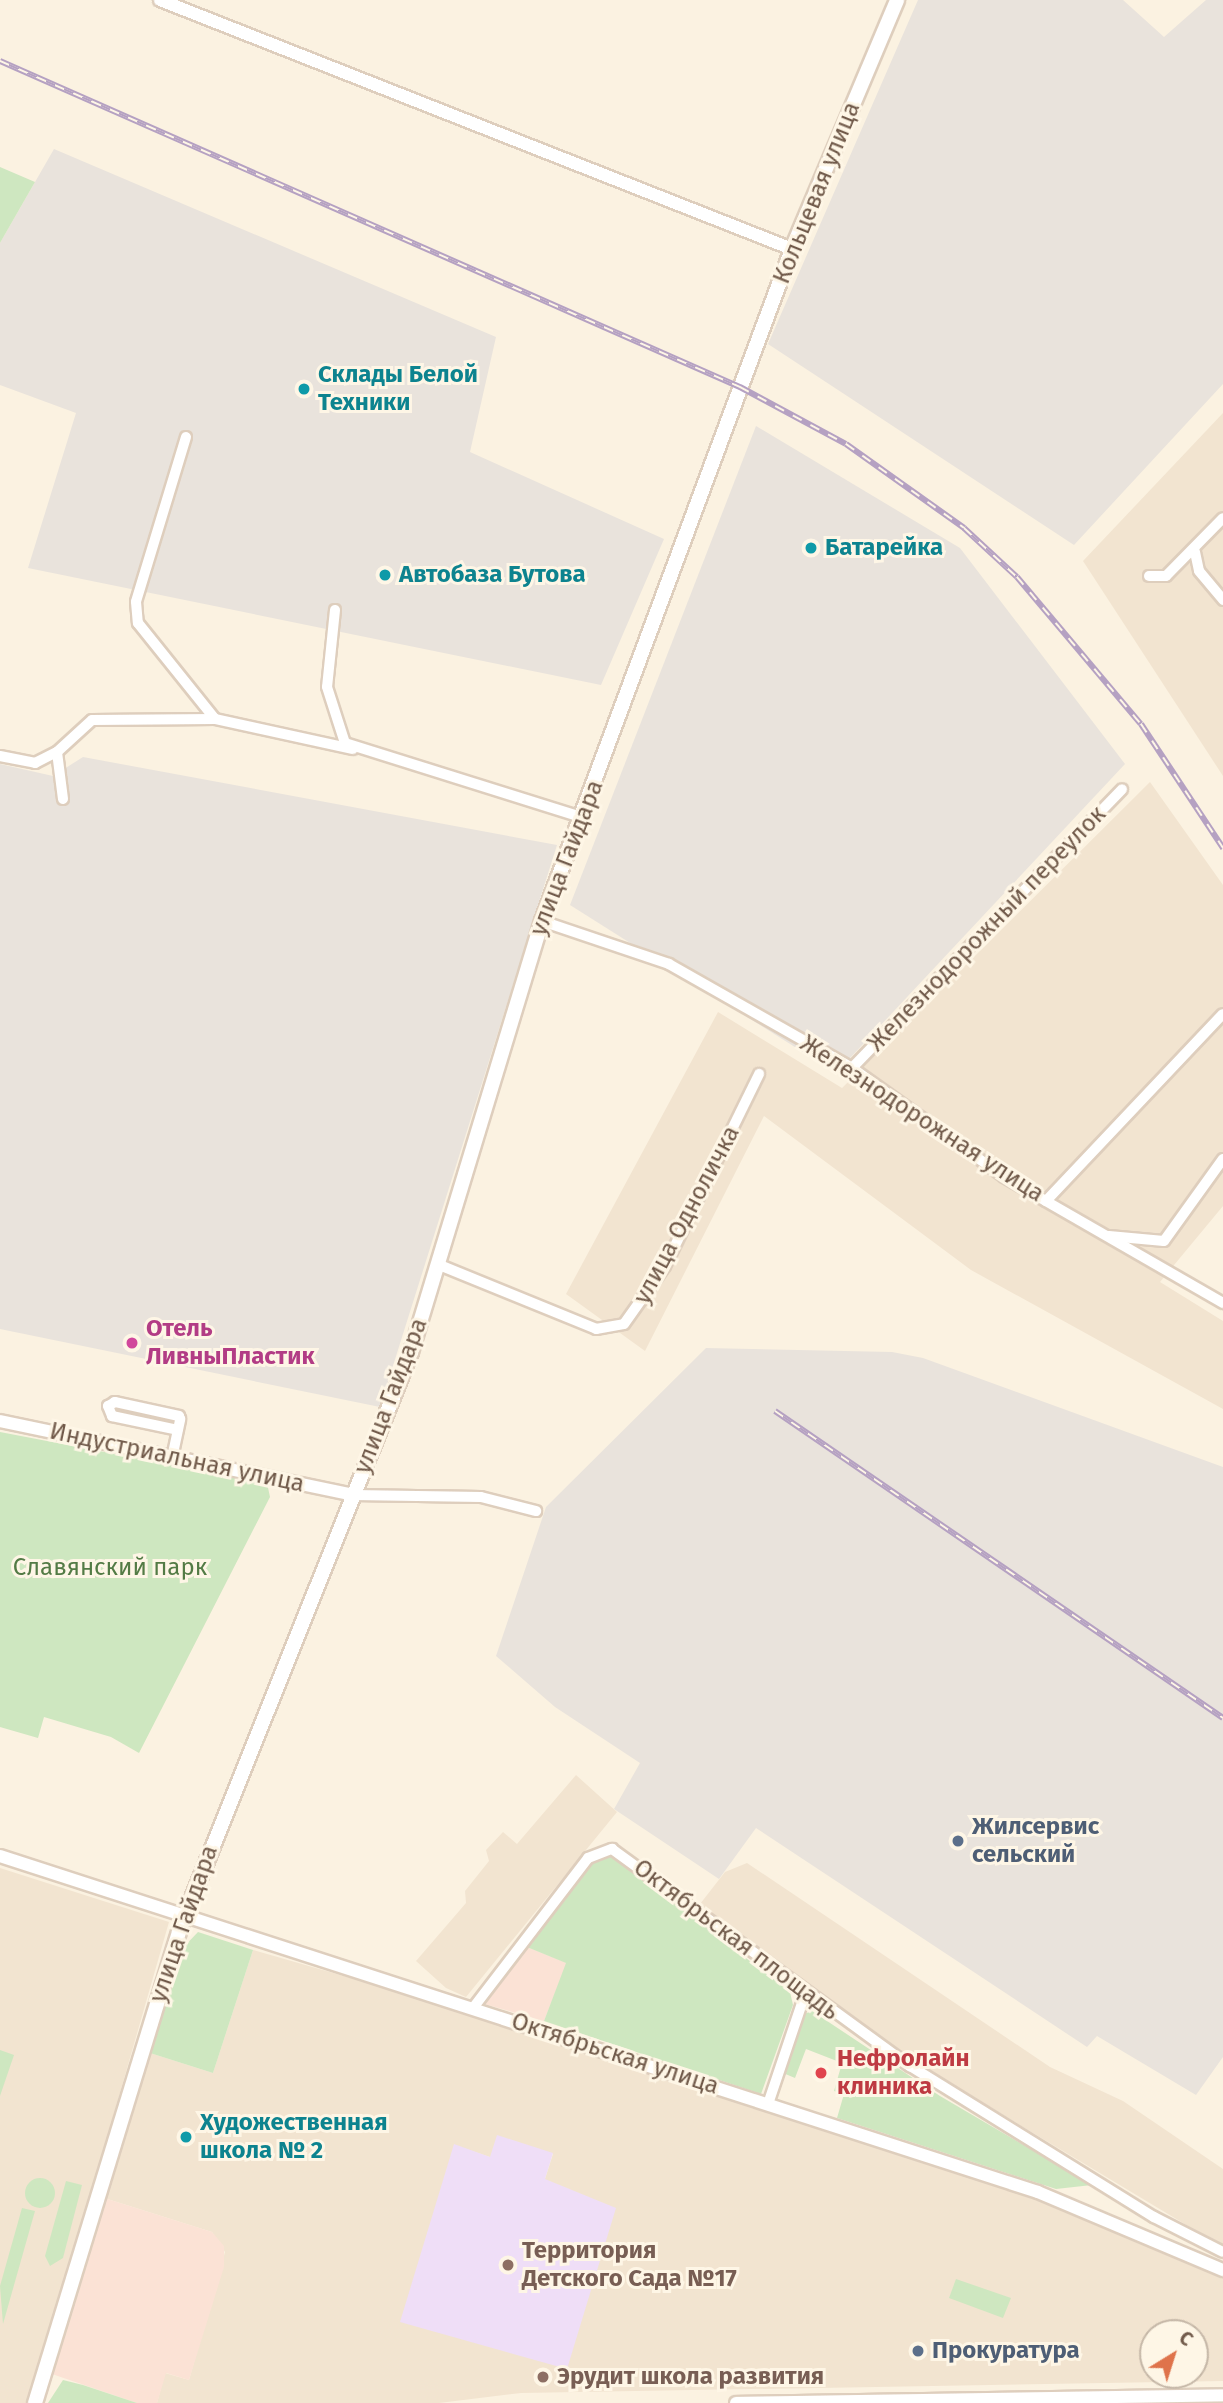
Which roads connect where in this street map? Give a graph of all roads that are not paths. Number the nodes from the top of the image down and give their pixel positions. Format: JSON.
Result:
{"nodes":[{"id":1,"x":160,"y":0,"type":"edge"},
{"id":2,"x":897,"y":0,"type":"edge"},
{"id":3,"x":792,"y":250,"type":"junction"},
{"id":4,"x":740,"y":387,"type":"joint"},
{"id":5,"x":186,"y":437,"type":"dead end"},
{"id":6,"x":1223,"y":518,"type":"edge"},
{"id":7,"x":1195,"y":552,"type":"junction"},
{"id":8,"x":1149,"y":576,"type":"dead end"},
{"id":9,"x":1223,"y":600,"type":"edge"},
{"id":10,"x":335,"y":610,"type":"dead end"},
{"id":11,"x":215,"y":719,"type":"junction"},
{"id":12,"x":353,"y":749,"type":"junction"},
{"id":13,"x":57,"y":752,"type":"junction"},
{"id":14,"x":0,"y":756,"type":"edge"},
{"id":15,"x":1122,"y":789,"type":"dead end"},
{"id":16,"x":63,"y":799,"type":"dead end"},
{"id":17,"x":581,"y":817,"type":"junction"},
{"id":18,"x":542,"y":921,"type":"junction"},
{"id":19,"x":1223,"y":1014,"type":"edge"},
{"id":20,"x":852,"y":1068,"type":"junction"},
{"id":21,"x":759,"y":1074,"type":"dead end"},
{"id":22,"x":1223,"y":1159,"type":"edge"},
{"id":23,"x":1046,"y":1201,"type":"junction"},
{"id":24,"x":1109,"y":1236,"type":"junction"},
{"id":25,"x":437,"y":1264,"type":"junction"},
{"id":26,"x":1223,"y":1303,"type":"edge"},
{"id":27,"x":0,"y":1421,"type":"edge"},
{"id":28,"x":178,"y":1430,"type":"junction"},
{"id":29,"x":172,"y":1458,"type":"junction"},
{"id":30,"x":354,"y":1494,"type":"junction"},
{"id":31,"x":536,"y":1511,"type":"dead end"},
{"id":32,"x":0,"y":1857,"type":"edge"},
{"id":33,"x":185,"y":1915,"type":"junction"},
{"id":34,"x":805,"y":1994,"type":"junction"},
{"id":35,"x":473,"y":2008,"type":"junction"},
{"id":36,"x":768,"y":2104,"type":"junction"},
{"id":37,"x":1223,"y":2252,"type":"edge"},
{"id":38,"x":1223,"y":2270,"type":"edge"},
{"id":39,"x":1223,"y":2395,"type":"edge"},
{"id":40,"x":35,"y":2403,"type":"edge"},
{"id":41,"x":736,"y":2403,"type":"edge"}],
"edges":[{"from":1,"to":3,"type":"street"},
{"from":2,"to":3,"type":"main road","name":"Кольцевая улица"},
{"from":3,"to":4,"type":"main road","name":"Кольцевая улица"},
{"from":4,"to":17,"type":"main road","name":"улица Гайдара"},
{"from":5,"to":11,"type":"street"},
{"from":6,"to":7,"type":"street"},
{"from":7,"to":8,"type":"street"},
{"from":7,"to":9,"type":"street"},
{"from":10,"to":12,"type":"street"},
{"from":11,"to":12,"type":"street"},
{"from":11,"to":13,"type":"street"},
{"from":12,"to":17,"type":"street"},
{"from":13,"to":14,"type":"street"},
{"from":13,"to":16,"type":"street"},
{"from":15,"to":20,"type":"street","name":"Железнодорожный переулок"},
{"from":17,"to":18,"type":"main road","name":"улица Гайдара"},
{"from":18,"to":20,"type":"street","name":"Железнодорожная улица"},
{"from":18,"to":25,"type":"main road","name":"улица Гайдара"},
{"from":19,"to":23,"type":"street"},
{"from":20,"to":23,"type":"street","name":"Железнодорожная улица"},
{"from":21,"to":25,"type":"street","name":"улица Одноличка"},
{"from":22,"to":24,"type":"street"},
{"from":23,"to":24,"type":"street","name":"Железнодорожная улица"},
{"from":24,"to":26,"type":"street","name":"Железнодорожная улица"},
{"from":25,"to":30,"type":"main road","name":"улица Гайдара"},
{"from":27,"to":29,"type":"street","name":"Индустриальная улица"},
{"from":28,"to":28,"type":"street"},
{"from":28,"to":29,"type":"street"},
{"from":29,"to":30,"type":"street","name":"Индустриальная улица"},
{"from":30,"to":31,"type":"street"},
{"from":30,"to":33,"type":"main road","name":"улица Гайдара"},
{"from":32,"to":33,"type":"street","name":"Октябрьская улица"},
{"from":33,"to":35,"type":"street","name":"Октябрьская улица"},
{"from":33,"to":40,"type":"main road","name":"улица Гайдара"},
{"from":34,"to":35,"type":"street","name":"Октябрьская площадь"},
{"from":34,"to":36,"type":"street"},
{"from":34,"to":37,"type":"street","name":"Октябрьская площадь"},
{"from":35,"to":36,"type":"street","name":"Октябрьская улица"},
{"from":36,"to":38,"type":"street","name":"Октябрьская улица"},
{"from":39,"to":41,"type":"street"}]}
